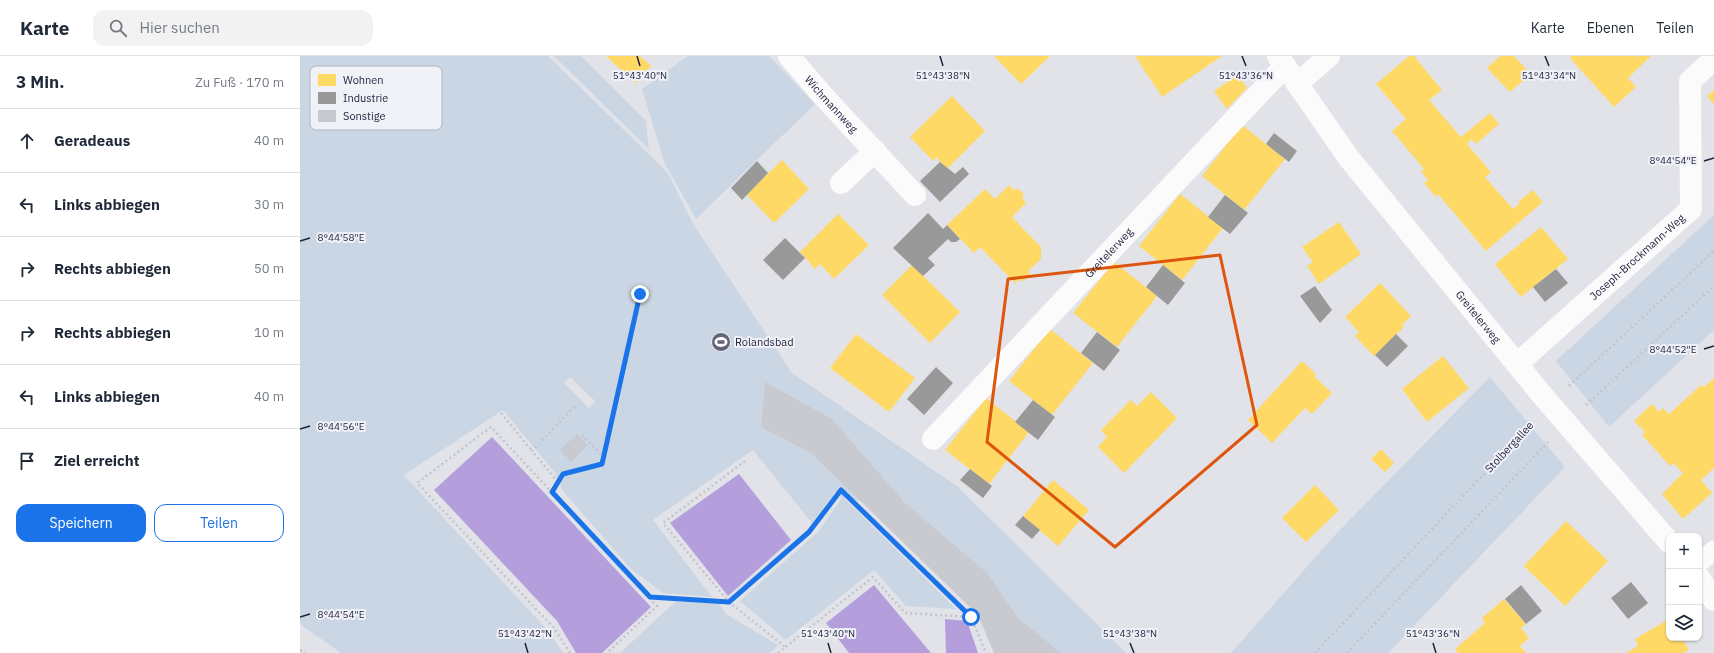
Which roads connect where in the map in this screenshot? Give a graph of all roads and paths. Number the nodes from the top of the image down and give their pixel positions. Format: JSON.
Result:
{"nodes":[{"id":1,"x":789,"y":56,"type":"edge"},
{"id":2,"x":1329,"y":56,"type":"edge"},
{"id":3,"x":1714,"y":59,"type":"edge"},
{"id":4,"x":1282,"y":61,"type":"edge"},
{"id":5,"x":1297,"y":84,"type":"junction"},
{"id":6,"x":875,"y":151,"type":"junction"},
{"id":7,"x":842,"y":184,"type":"dead end"},
{"id":8,"x":916,"y":195,"type":"dead end"},
{"id":9,"x":1714,"y":252,"type":"edge"},
{"id":10,"x":1714,"y":286,"type":"edge"},
{"id":11,"x":640,"y":294,"type":"dead end"},
{"id":12,"x":1517,"y":364,"type":"junction"},
{"id":13,"x":1550,"y":404,"type":"junction"},
{"id":14,"x":576,"y":405,"type":"dead end"},
{"id":15,"x":501,"y":413,"type":"dead end"},
{"id":16,"x":1566,"y":423,"type":"junction"},
{"id":17,"x":582,"y":435,"type":"dead end"},
{"id":18,"x":933,"y":439,"type":"dead end"},
{"id":19,"x":532,"y":451,"type":"junction"},
{"id":20,"x":604,"y":458,"type":"junction"},
{"id":21,"x":745,"y":461,"type":"dead end"},
{"id":22,"x":558,"y":482,"type":"junction"},
{"id":23,"x":552,"y":492,"type":"junction"},
{"id":24,"x":1666,"y":539,"type":"edge"},
{"id":25,"x":1714,"y":550,"type":"edge"},
{"id":26,"x":1702,"y":560,"type":"edge"},
{"id":27,"x":1702,"y":582,"type":"edge"},
{"id":28,"x":650,"y":597,"type":"junction"},
{"id":29,"x":1714,"y":600,"type":"edge"},
{"id":30,"x":729,"y":602,"type":"junction"},
{"id":31,"x":971,"y":617,"type":"junction"},
{"id":32,"x":785,"y":647,"type":"junction"},
{"id":33,"x":300,"y":650,"type":"edge"},
{"id":34,"x":305,"y":653,"type":"edge"},
{"id":35,"x":570,"y":653,"type":"edge"},
{"id":36,"x":607,"y":653,"type":"edge"},
{"id":37,"x":778,"y":653,"type":"edge"},
{"id":38,"x":986,"y":653,"type":"edge"},
{"id":39,"x":1315,"y":653,"type":"edge"},
{"id":40,"x":1347,"y":653,"type":"edge"}],
"edges":[{"from":1,"to":6,"type":"street","name":"Wichmannweg"},
{"from":2,"to":5,"type":"street"},
{"from":3,"to":12,"type":"street","name":"Joseph-Brockmann-Weg"},
{"from":4,"to":5,"type":"street","name":"Greitelerweg"},
{"from":4,"to":18,"type":"street","name":"Greitelerweg"},
{"from":5,"to":12,"type":"street","name":"Greitelerweg"},
{"from":6,"to":7,"type":"street"},
{"from":6,"to":8,"type":"street","name":"Wichmannweg"},
{"from":9,"to":13,"type":"path","name":"Stolbergallee"},
{"from":10,"to":16,"type":"path"},
{"from":11,"to":20,"type":"path"},
{"from":12,"to":13,"type":"street","name":"Greitelerweg"},
{"from":13,"to":16,"type":"street","name":"Greitelerweg"},
{"from":13,"to":39,"type":"path","name":"Stolbergallee"},
{"from":14,"to":19,"type":"path"},
{"from":15,"to":19,"type":"path"},
{"from":16,"to":24,"type":"street","name":"Greitelerweg"},
{"from":16,"to":40,"type":"path"},
{"from":17,"to":20,"type":"path"},
{"from":19,"to":22,"type":"path"},
{"from":20,"to":22,"type":"path"},
{"from":21,"to":30,"type":"path"},
{"from":22,"to":23,"type":"path"},
{"from":23,"to":28,"type":"path"},
{"from":23,"to":35,"type":"path"},
{"from":25,"to":26,"type":"lane"},
{"from":27,"to":29,"type":"street"},
{"from":28,"to":30,"type":"path"},
{"from":28,"to":36,"type":"path"},
{"from":30,"to":31,"type":"path"},
{"from":30,"to":32,"type":"path"},
{"from":31,"to":32,"type":"path"},
{"from":31,"to":38,"type":"path"},
{"from":32,"to":37,"type":"path"},
{"from":33,"to":34,"type":"path"}]}
